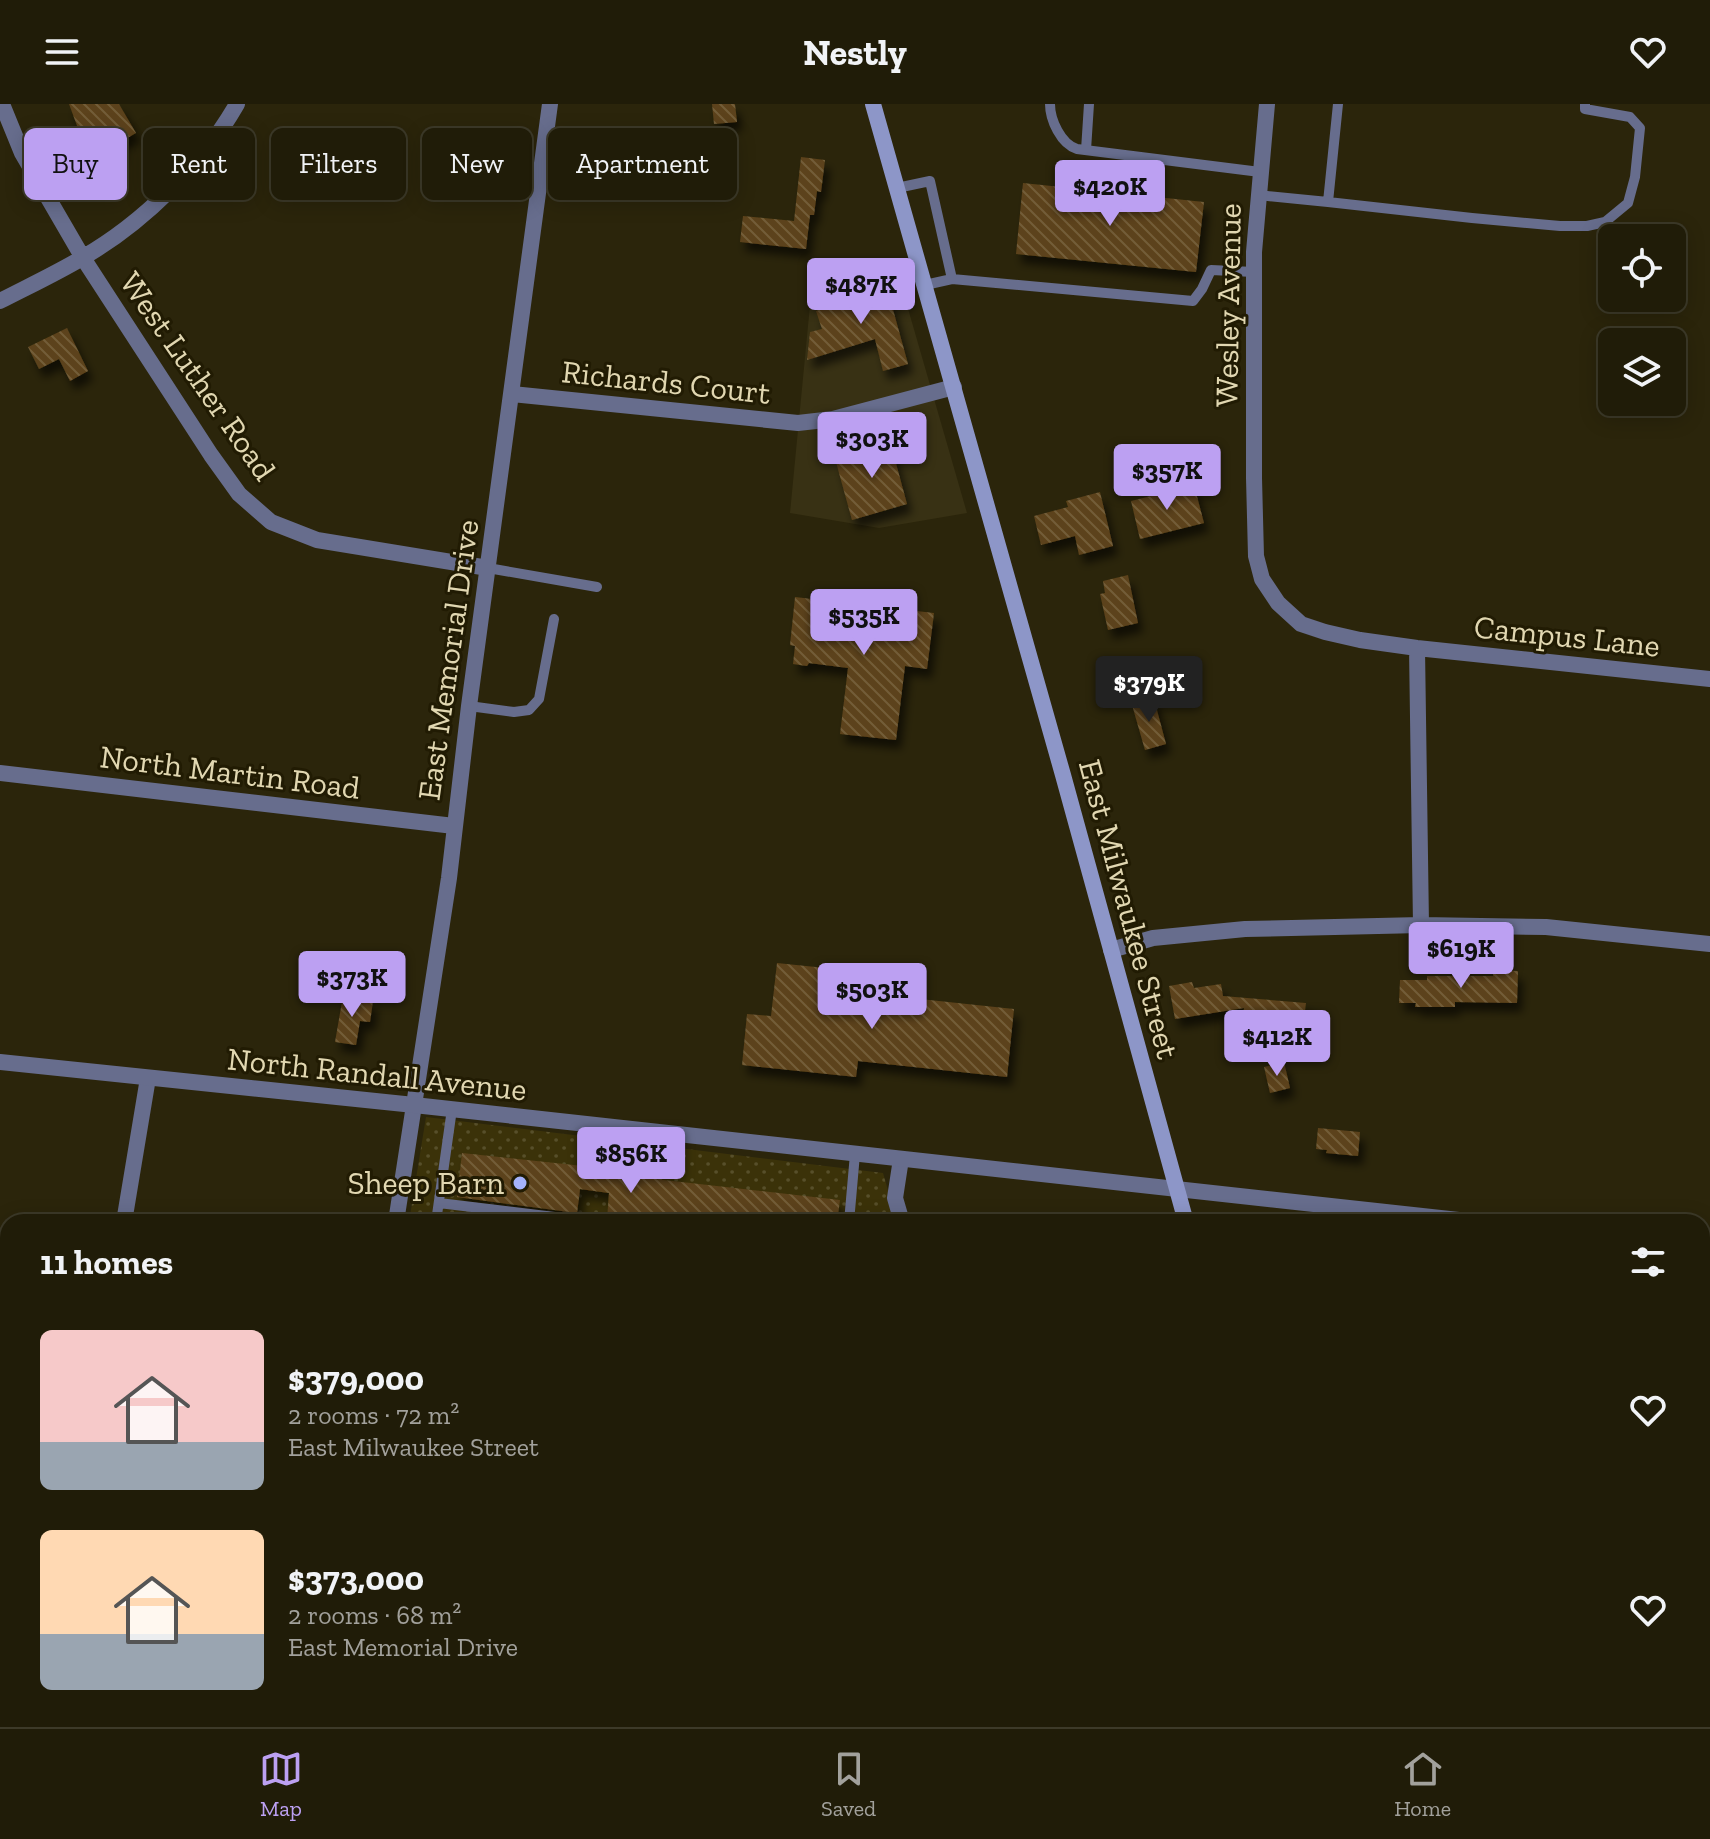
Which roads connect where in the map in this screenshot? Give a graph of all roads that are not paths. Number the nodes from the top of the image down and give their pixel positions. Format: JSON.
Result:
{"nodes":[{"id":1,"x":2,"y":104,"type":"edge"},
{"id":2,"x":237,"y":104,"type":"edge"},
{"id":3,"x":550,"y":104,"type":"edge"},
{"id":4,"x":873,"y":104,"type":"edge"},
{"id":5,"x":1050,"y":104,"type":"edge"},
{"id":6,"x":1089,"y":104,"type":"edge"},
{"id":7,"x":1267,"y":104,"type":"edge"},
{"id":8,"x":1338,"y":104,"type":"edge"},
{"id":9,"x":1585,"y":104,"type":"edge"},
{"id":10,"x":1086,"y":150,"type":"junction"},
{"id":11,"x":1260,"y":172,"type":"junction"},
{"id":12,"x":897,"y":188,"type":"junction"},
{"id":13,"x":1258,"y":195,"type":"junction"},
{"id":14,"x":1328,"y":202,"type":"junction"},
{"id":15,"x":83,"y":258,"type":"junction"},
{"id":16,"x":1254,"y":272,"type":"junction"},
{"id":17,"x":952,"y":279,"type":"junction"},
{"id":18,"x":925,"y":285,"type":"junction"},
{"id":19,"x":0,"y":301,"type":"edge"},
{"id":20,"x":954,"y":387,"type":"junction"},
{"id":21,"x":512,"y":394,"type":"junction"},
{"id":22,"x":488,"y":568,"type":"junction"},
{"id":23,"x":597,"y":587,"type":"dead end"},
{"id":24,"x":554,"y":619,"type":"dead end"},
{"id":25,"x":1417,"y":648,"type":"junction"},
{"id":26,"x":1710,"y":679,"type":"edge"},
{"id":27,"x":469,"y":706,"type":"junction"},
{"id":28,"x":0,"y":773,"type":"edge"},
{"id":29,"x":454,"y":826,"type":"junction"},
{"id":30,"x":1421,"y":925,"type":"junction"},
{"id":31,"x":1710,"y":944,"type":"edge"},
{"id":32,"x":1111,"y":950,"type":"junction"},
{"id":33,"x":0,"y":1062,"type":"edge"},
{"id":34,"x":148,"y":1078,"type":"junction"},
{"id":35,"x":414,"y":1105,"type":"junction"},
{"id":36,"x":452,"y":1109,"type":"junction"},
{"id":37,"x":855,"y":1154,"type":"junction"},
{"id":38,"x":901,"y":1159,"type":"junction"},
{"id":39,"x":1178,"y":1188,"type":"junction"},
{"id":40,"x":439,"y":1203,"type":"junction"},
{"id":41,"x":125,"y":1214,"type":"edge"},
{"id":42,"x":397,"y":1214,"type":"edge"},
{"id":43,"x":437,"y":1214,"type":"edge"},
{"id":44,"x":530,"y":1214,"type":"edge"},
{"id":45,"x":850,"y":1214,"type":"edge"},
{"id":46,"x":900,"y":1214,"type":"edge"},
{"id":47,"x":1184,"y":1214,"type":"edge"},
{"id":48,"x":1407,"y":1214,"type":"edge"}],
"edges":[{"from":1,"to":15,"type":"street","name":"West Luther Road"},
{"from":2,"to":15,"type":"street"},
{"from":3,"to":21,"type":"street","name":"East Memorial Drive"},
{"from":4,"to":12,"type":"main road","name":"East Milwaukee Street"},
{"from":5,"to":10,"type":"lane"},
{"from":6,"to":10,"type":"lane"},
{"from":7,"to":11,"type":"street","name":"Wesley Avenue"},
{"from":8,"to":14,"type":"lane"},
{"from":9,"to":14,"type":"lane"},
{"from":10,"to":11,"type":"lane"},
{"from":11,"to":13,"type":"street","name":"Wesley Avenue"},
{"from":12,"to":17,"type":"lane"},
{"from":12,"to":18,"type":"main road","name":"East Milwaukee Street"},
{"from":13,"to":14,"type":"lane"},
{"from":13,"to":16,"type":"street","name":"Wesley Avenue"},
{"from":15,"to":19,"type":"street"},
{"from":15,"to":22,"type":"street","name":"West Luther Road"},
{"from":16,"to":17,"type":"lane"},
{"from":16,"to":25,"type":"street","name":"Wesley Avenue"},
{"from":17,"to":18,"type":"lane"},
{"from":18,"to":20,"type":"main road","name":"East Milwaukee Street"},
{"from":20,"to":21,"type":"street","name":"Richards Court"},
{"from":20,"to":32,"type":"main road","name":"East Milwaukee Street"},
{"from":21,"to":22,"type":"street","name":"East Memorial Drive"},
{"from":22,"to":23,"type":"lane"},
{"from":22,"to":27,"type":"street","name":"East Memorial Drive"},
{"from":24,"to":27,"type":"lane"},
{"from":25,"to":26,"type":"street","name":"Campus Lane"},
{"from":25,"to":30,"type":"street"},
{"from":27,"to":29,"type":"street","name":"East Memorial Drive"},
{"from":28,"to":29,"type":"street","name":"North Martin Road"},
{"from":29,"to":35,"type":"street","name":"East Memorial Drive"},
{"from":30,"to":31,"type":"street"},
{"from":30,"to":32,"type":"street"},
{"from":32,"to":39,"type":"main road","name":"East Milwaukee Street"},
{"from":33,"to":34,"type":"street","name":"North Randall Avenue"},
{"from":34,"to":35,"type":"street","name":"North Randall Avenue"},
{"from":34,"to":41,"type":"street"},
{"from":35,"to":36,"type":"street","name":"North Randall Avenue"},
{"from":35,"to":42,"type":"street","name":"East Memorial Drive"},
{"from":36,"to":37,"type":"street","name":"North Randall Avenue"},
{"from":36,"to":40,"type":"lane"},
{"from":37,"to":38,"type":"street","name":"North Randall Avenue"},
{"from":37,"to":45,"type":"lane"},
{"from":38,"to":39,"type":"street","name":"North Randall Avenue"},
{"from":38,"to":46,"type":"street"},
{"from":39,"to":47,"type":"main road","name":"East Milwaukee Street"},
{"from":39,"to":48,"type":"street","name":"North Randall Avenue"},
{"from":40,"to":43,"type":"lane"},
{"from":40,"to":44,"type":"lane"}]}
